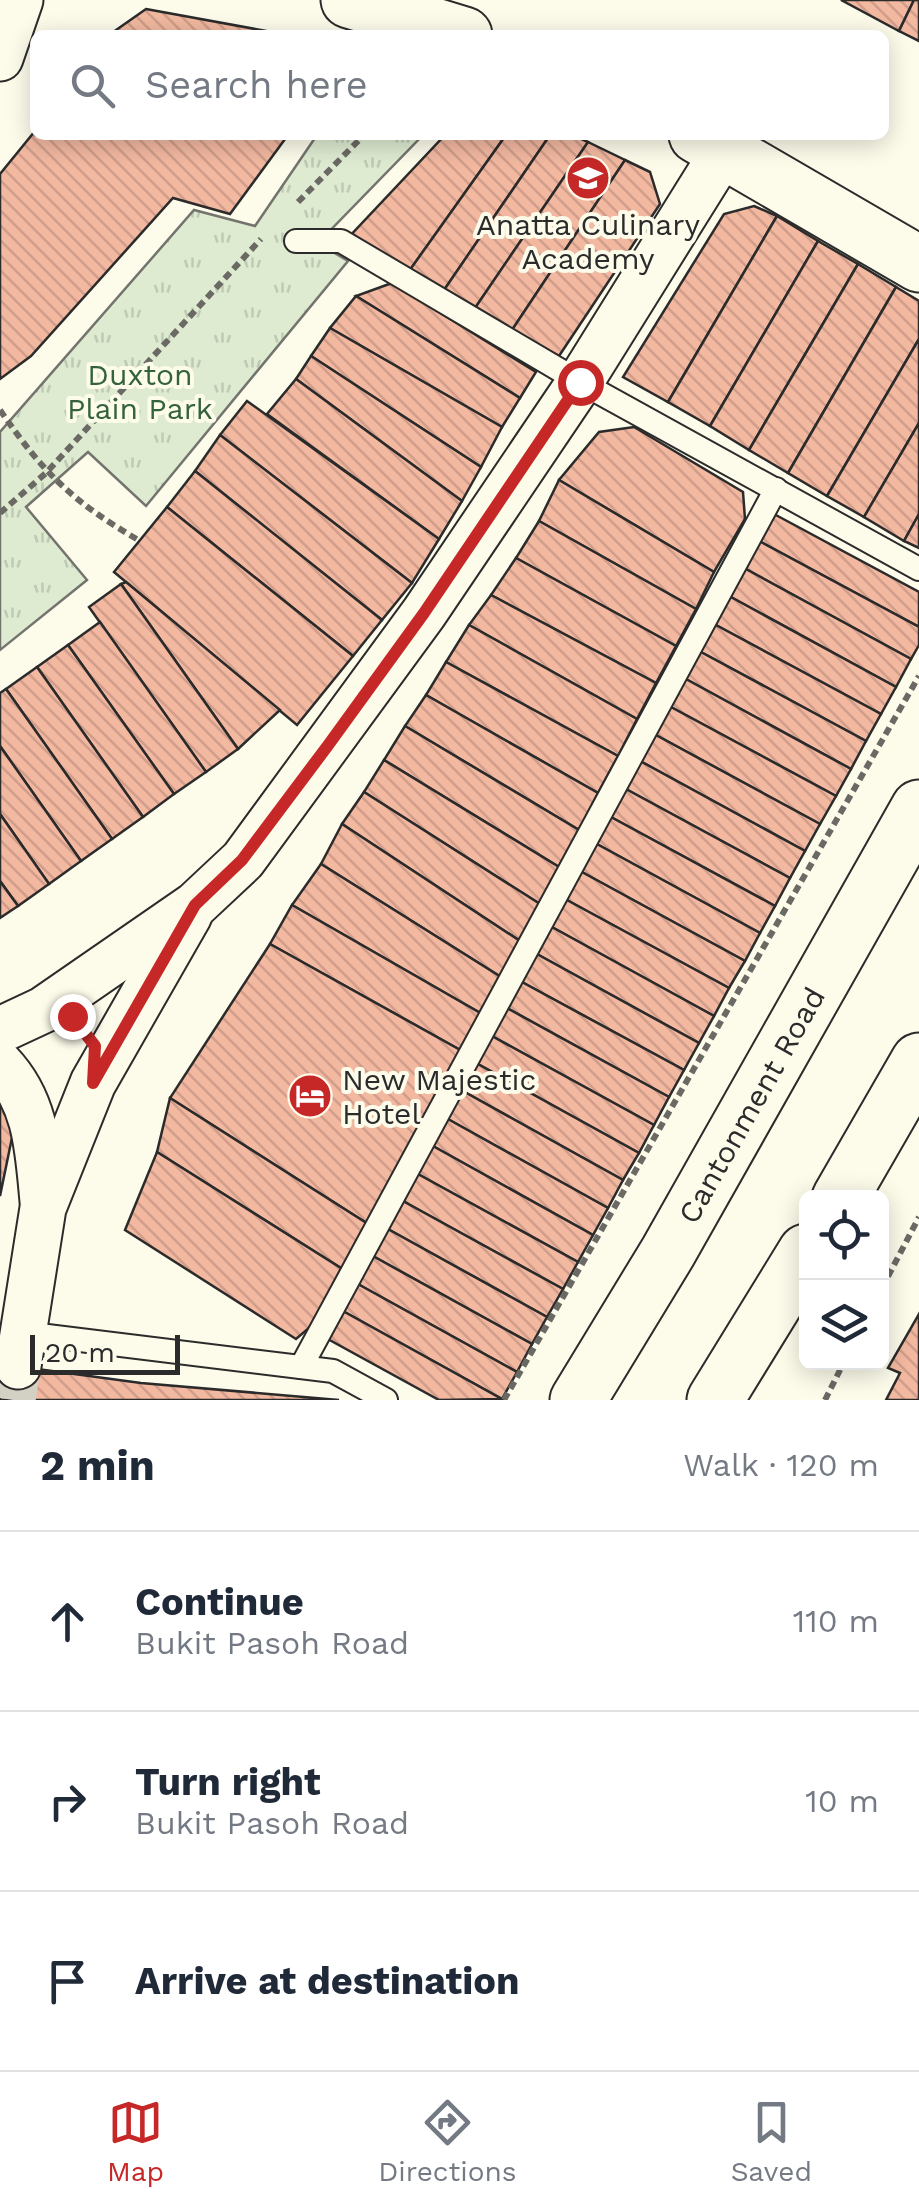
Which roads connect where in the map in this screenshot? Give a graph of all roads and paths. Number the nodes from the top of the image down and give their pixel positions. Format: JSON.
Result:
{"nodes":[{"id":1,"x":20,"y":0,"type":"edge"},
{"id":2,"x":349,"y":0,"type":"edge"},
{"id":3,"x":448,"y":30,"type":"edge"},
{"id":4,"x":0,"y":58,"type":"edge"},
{"id":5,"x":359,"y":140,"type":"edge"},
{"id":6,"x":710,"y":143,"type":"edge"},
{"id":7,"x":291,"y":210,"type":"dead end"},
{"id":8,"x":264,"y":236,"type":"dead end"},
{"id":9,"x":296,"y":241,"type":"dead end"},
{"id":10,"x":919,"y":264,"type":"edge"},
{"id":11,"x":580,"y":382,"type":"junction"},
{"id":12,"x":0,"y":410,"type":"edge"},
{"id":13,"x":46,"y":474,"type":"junction"},
{"id":14,"x":776,"y":490,"type":"junction"},
{"id":15,"x":0,"y":513,"type":"edge"},
{"id":16,"x":140,"y":541,"type":"dead end"},
{"id":17,"x":919,"y":568,"type":"edge"},
{"id":18,"x":919,"y":676,"type":"edge"},
{"id":19,"x":919,"y":808,"type":"edge"},
{"id":20,"x":195,"y":905,"type":"junction"},
{"id":21,"x":43,"y":1010,"type":"junction"},
{"id":22,"x":0,"y":1030,"type":"edge"},
{"id":23,"x":919,"y":1061,"type":"edge"},
{"id":24,"x":0,"y":1064,"type":"edge"},
{"id":25,"x":93,"y":1083,"type":"junction"},
{"id":26,"x":845,"y":1190,"type":"edge"},
{"id":27,"x":44,"y":1208,"type":"junction"},
{"id":28,"x":919,"y":1216,"type":"edge"},
{"id":29,"x":799,"y":1263,"type":"edge"},
{"id":30,"x":886,"y":1280,"type":"edge"},
{"id":31,"x":20,"y":1350,"type":"joint"},
{"id":32,"x":301,"y":1368,"type":"junction"},
{"id":33,"x":840,"y":1370,"type":"edge"},
{"id":34,"x":386,"y":1400,"type":"edge"},
{"id":35,"x":504,"y":1400,"type":"edge"},
{"id":36,"x":578,"y":1400,"type":"edge"},
{"id":37,"x":715,"y":1400,"type":"edge"},
{"id":38,"x":825,"y":1400,"type":"edge"}],
"edges":[{"from":1,"to":4,"type":"street"},
{"from":2,"to":3,"type":"main road"},
{"from":5,"to":7,"type":"path"},
{"from":6,"to":10,"type":"main road"},
{"from":6,"to":11,"type":"street"},
{"from":8,"to":13,"type":"path"},
{"from":9,"to":11,"type":"lane"},
{"from":11,"to":14,"type":"lane"},
{"from":11,"to":20,"type":"street"},
{"from":12,"to":13,"type":"path"},
{"from":13,"to":15,"type":"path"},
{"from":13,"to":16,"type":"path"},
{"from":14,"to":17,"type":"lane"},
{"from":14,"to":32,"type":"lane"},
{"from":18,"to":35,"type":"path"},
{"from":19,"to":36,"type":"main road","name":"Cantonment Road"},
{"from":20,"to":21,"type":"street"},
{"from":20,"to":25,"type":"street"},
{"from":21,"to":22,"type":"street"},
{"from":21,"to":25,"type":"street"},
{"from":23,"to":26,"type":"main road"},
{"from":24,"to":27,"type":"street"},
{"from":25,"to":27,"type":"street"},
{"from":27,"to":31,"type":"street"},
{"from":28,"to":30,"type":"path"},
{"from":29,"to":37,"type":"main road"},
{"from":31,"to":32,"type":"lane"},
{"from":32,"to":34,"type":"lane"},
{"from":33,"to":38,"type":"path"}]}
